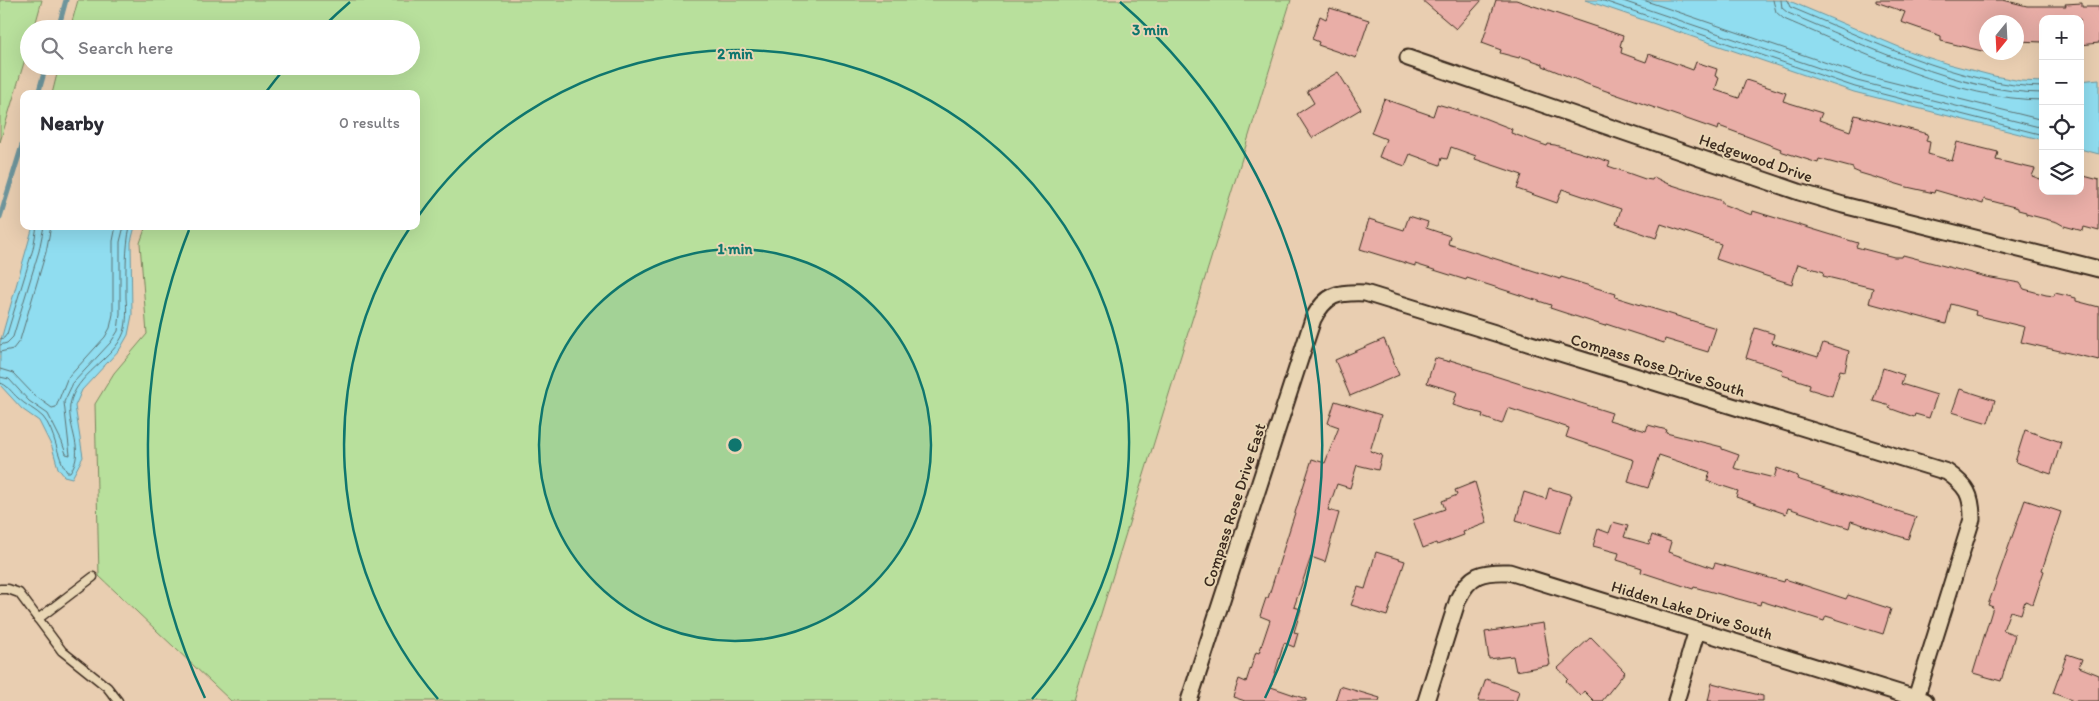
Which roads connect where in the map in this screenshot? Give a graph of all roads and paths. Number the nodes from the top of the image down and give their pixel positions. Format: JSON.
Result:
{"nodes":[{"id":1,"x":1408,"y":58,"type":"dead end"},
{"id":2,"x":2099,"y":269,"type":"edge"},
{"id":3,"x":1313,"y":320,"type":"joint"},
{"id":4,"x":93,"y":577,"type":"dead end"},
{"id":5,"x":4,"y":589,"type":"edge"},
{"id":6,"x":38,"y":619,"type":"junction"},
{"id":7,"x":1697,"y":630,"type":"junction"},
{"id":8,"x":1919,"y":700,"type":"edge"},
{"id":9,"x":118,"y":701,"type":"edge"},
{"id":10,"x":1190,"y":701,"type":"edge"},
{"id":11,"x":1426,"y":701,"type":"edge"},
{"id":12,"x":1676,"y":701,"type":"edge"}],
"edges":[{"from":1,"to":2,"type":"street","name":"Hedgewood Drive"},
{"from":3,"to":8,"type":"street","name":"Compass Rose Drive South"},
{"from":3,"to":10,"type":"street","name":"Compass Rose Drive East"},
{"from":4,"to":6,"type":"lane"},
{"from":5,"to":6,"type":"lane"},
{"from":6,"to":9,"type":"lane"},
{"from":7,"to":8,"type":"street","name":"Hidden Lake Drive South"},
{"from":7,"to":11,"type":"street","name":"Hidden Lake Drive South"},
{"from":7,"to":12,"type":"street"}]}
